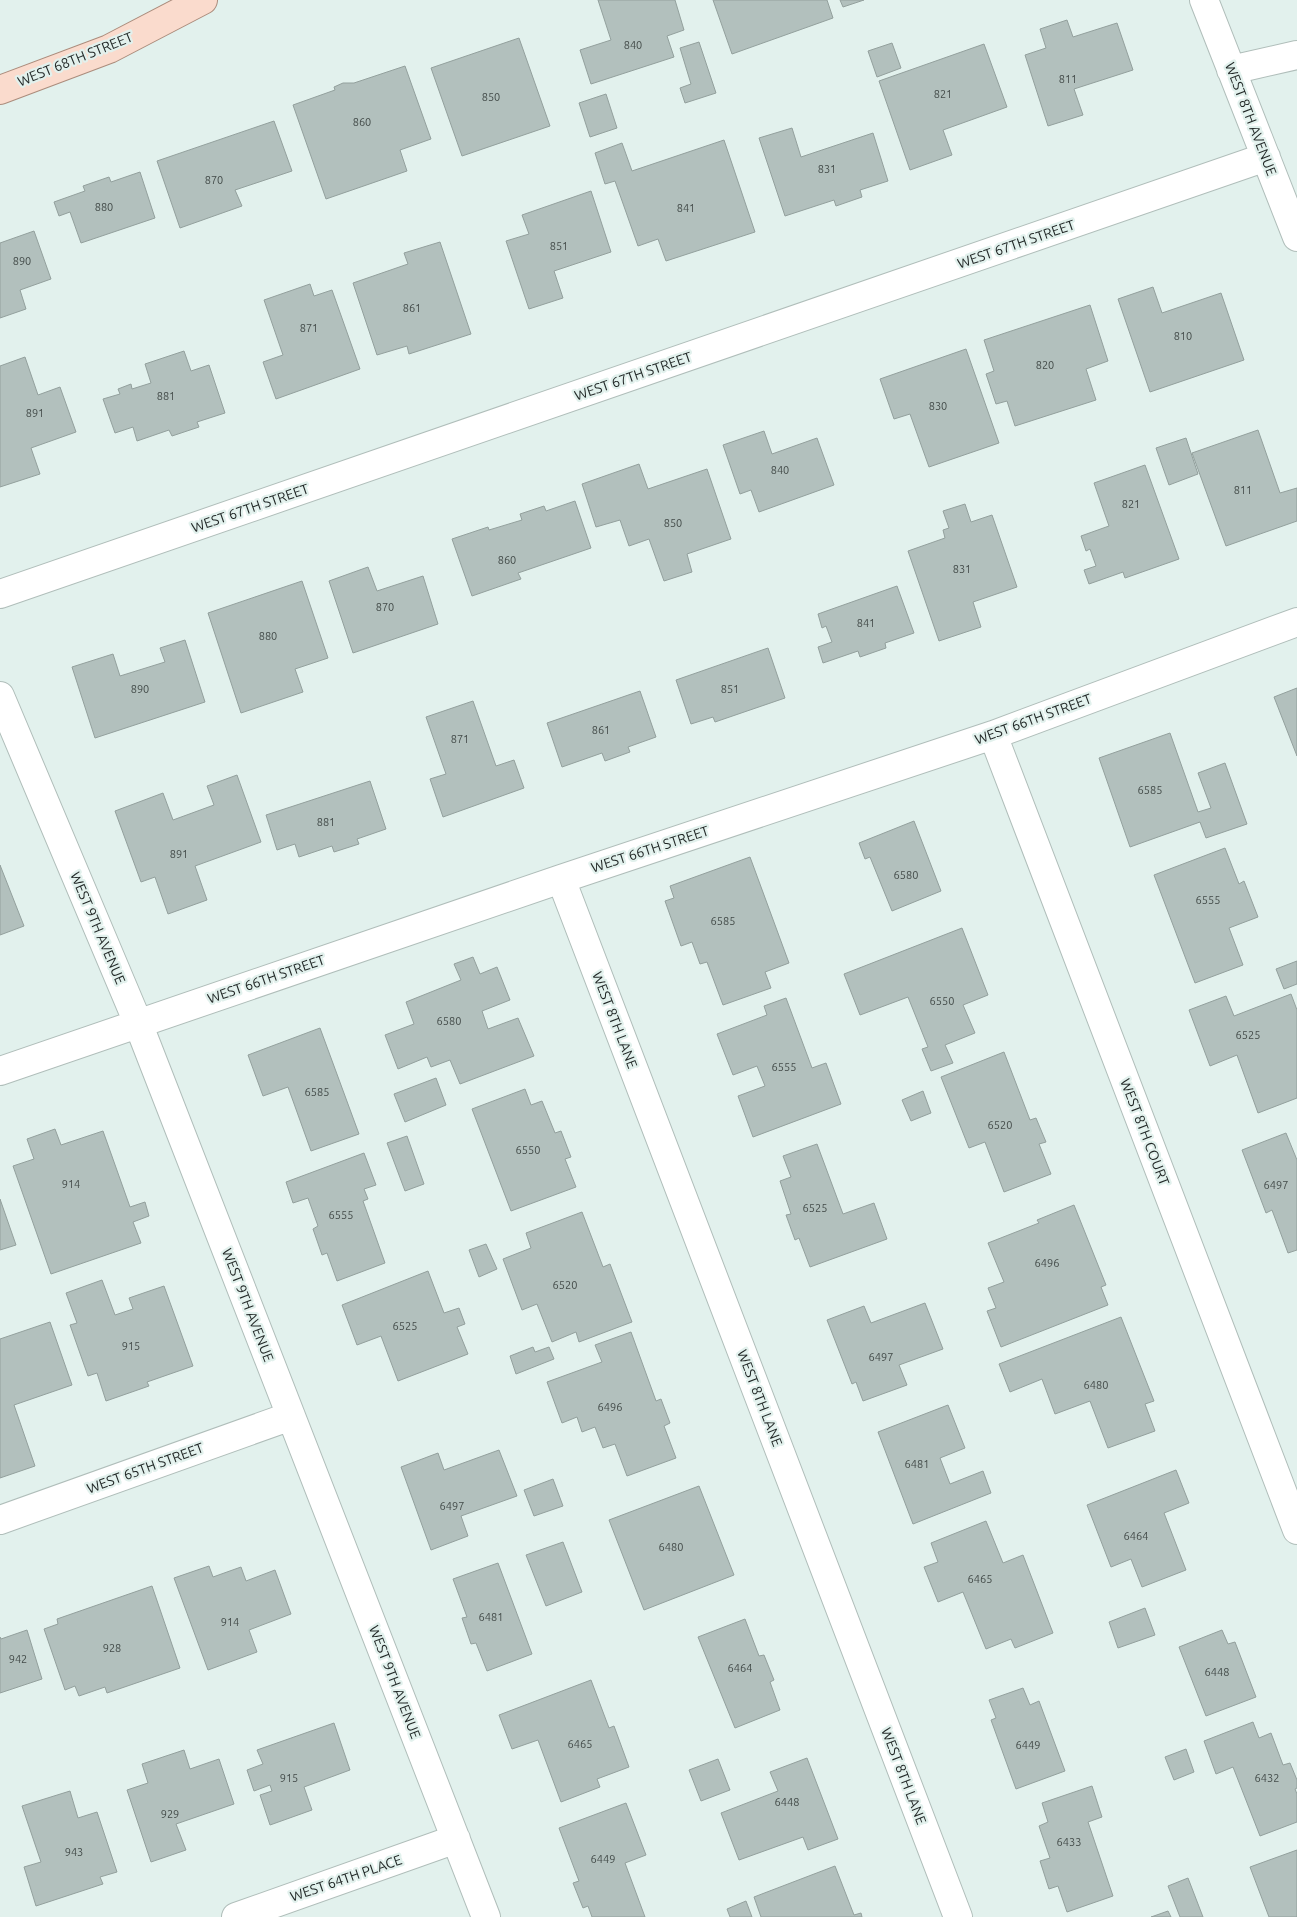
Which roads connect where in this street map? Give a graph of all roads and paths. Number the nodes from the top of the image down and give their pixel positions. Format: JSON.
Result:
{"nodes":[{"id":1,"x":203,"y":0,"type":"edge"},
{"id":2,"x":1204,"y":0,"type":"edge"},
{"id":3,"x":1297,"y":54,"type":"edge"},
{"id":4,"x":1231,"y":70,"type":"junction"},
{"id":5,"x":0,"y":90,"type":"edge"},
{"id":6,"x":1266,"y":157,"type":"junction"},
{"id":7,"x":1297,"y":237,"type":"edge"},
{"id":8,"x":0,"y":594,"type":"edge"},
{"id":9,"x":1297,"y":622,"type":"edge"},
{"id":10,"x":0,"y":696,"type":"edge"},
{"id":11,"x":993,"y":735,"type":"junction"},
{"id":12,"x":561,"y":879,"type":"junction"},
{"id":13,"x":138,"y":1023,"type":"junction"},
{"id":14,"x":0,"y":1071,"type":"edge"},
{"id":15,"x":291,"y":1416,"type":"junction"},
{"id":16,"x":0,"y":1520,"type":"edge"},
{"id":17,"x":1297,"y":1530,"type":"edge"},
{"id":18,"x":456,"y":1839,"type":"junction"},
{"id":19,"x":236,"y":1917,"type":"edge"},
{"id":20,"x":486,"y":1917,"type":"edge"},
{"id":21,"x":958,"y":1917,"type":"edge"}],
"edges":[{"from":1,"to":5,"type":"main road","name":"WEST 68TH STREET"},
{"from":2,"to":4,"type":"street","name":"WEST 8TH AVENUE"},
{"from":3,"to":4,"type":"street"},
{"from":4,"to":6,"type":"street","name":"WEST 8TH AVENUE"},
{"from":6,"to":7,"type":"street","name":"WEST 8TH AVENUE"},
{"from":6,"to":8,"type":"street","name":"WEST 67TH STREET"},
{"from":9,"to":11,"type":"street","name":"WEST 66TH STREET"},
{"from":10,"to":13,"type":"street","name":"WEST 9TH AVENUE"},
{"from":11,"to":12,"type":"street","name":"WEST 66TH STREET"},
{"from":11,"to":17,"type":"street","name":"WEST 8TH COURT"},
{"from":12,"to":13,"type":"street","name":"WEST 66TH STREET"},
{"from":12,"to":21,"type":"street","name":"WEST 8TH LANE"},
{"from":13,"to":14,"type":"street","name":"WEST 66TH STREET"},
{"from":13,"to":15,"type":"street","name":"WEST 9TH AVENUE"},
{"from":15,"to":16,"type":"street","name":"WEST 65TH STREET"},
{"from":15,"to":18,"type":"street","name":"WEST 9TH AVENUE"},
{"from":18,"to":19,"type":"street","name":"WEST 64TH PLACE"},
{"from":18,"to":20,"type":"street","name":"WEST 9TH AVENUE"}]}
